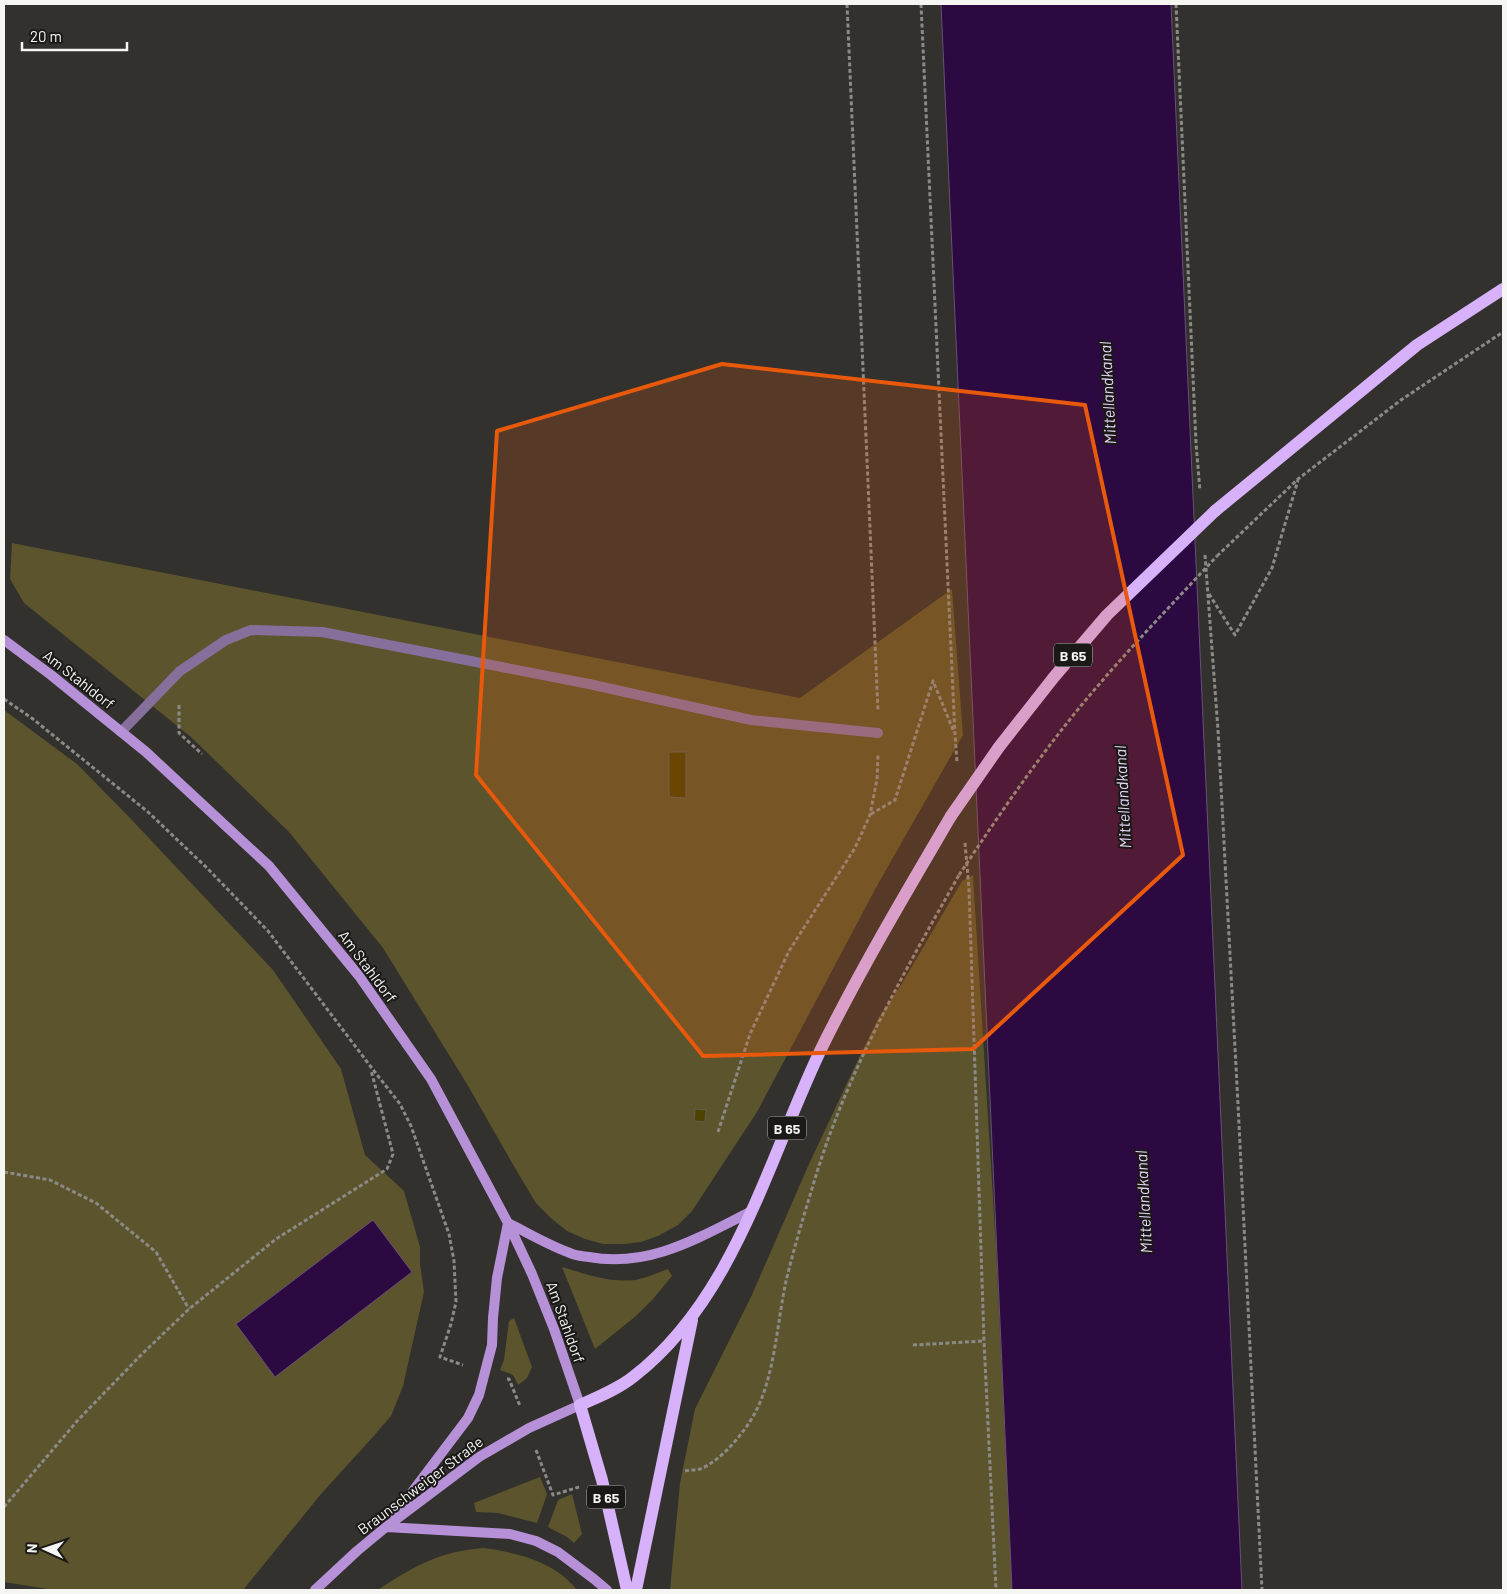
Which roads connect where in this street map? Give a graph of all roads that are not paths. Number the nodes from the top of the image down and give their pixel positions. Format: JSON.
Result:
{"nodes":[{"id":1,"x":1503,"y":289,"type":"edge"},
{"id":2,"x":4,"y":640,"type":"edge"},
{"id":3,"x":121,"y":732,"type":"junction"},
{"id":4,"x":878,"y":733,"type":"road end"},
{"id":5,"x":750,"y":1212,"type":"junction"},
{"id":6,"x":508,"y":1222,"type":"junction"},
{"id":7,"x":692,"y":1318,"type":"junction"},
{"id":8,"x":580,"y":1405,"type":"junction"},
{"id":9,"x":386,"y":1527,"type":"junction"},
{"id":10,"x":315,"y":1590,"type":"edge"},
{"id":11,"x":607,"y":1590,"type":"edge"},
{"id":12,"x":627,"y":1590,"type":"edge"},
{"id":13,"x":636,"y":1590,"type":"edge"}],
"edges":[{"from":1,"to":5,"type":"main road","number":"B 65","bridge":true},
{"from":2,"to":3,"type":"main road","name":"Am Stahldorf"},
{"from":3,"to":4,"type":"lane"},
{"from":3,"to":6,"type":"main road","name":"Am Stahldorf"},
{"from":5,"to":6,"type":"main road"},
{"from":5,"to":7,"type":"main road","number":"B 65"},
{"from":6,"to":8,"type":"main road","name":"Am Stahldorf"},
{"from":6,"to":9,"type":"main road"},
{"from":7,"to":8,"type":"main road","number":"B 65"},
{"from":7,"to":13,"type":"main road","number":"B 65"},
{"from":8,"to":9,"type":"main road","name":"Braunschweiger Straße"},
{"from":8,"to":12,"type":"main road","number":"B 65"},
{"from":9,"to":10,"type":"main road","name":"Braunschweiger Straße"},
{"from":9,"to":11,"type":"main road"}]}
